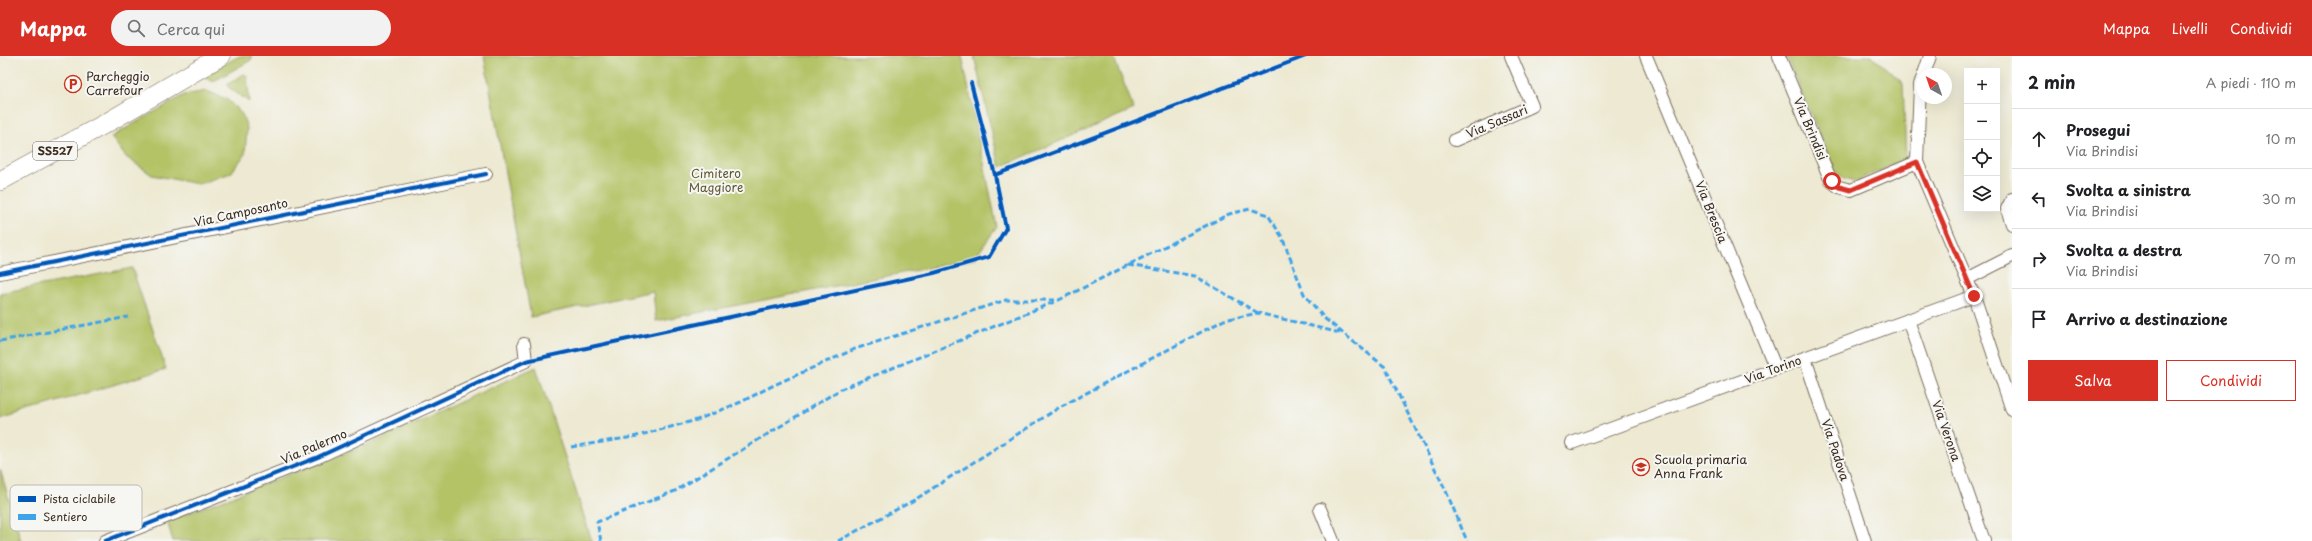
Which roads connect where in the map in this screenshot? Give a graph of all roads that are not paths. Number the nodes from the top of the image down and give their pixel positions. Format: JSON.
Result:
{"nodes":[{"id":1,"x":221,"y":56,"type":"edge"},
{"id":2,"x":1511,"y":56,"type":"edge"},
{"id":3,"x":1646,"y":56,"type":"edge"},
{"id":4,"x":1779,"y":56,"type":"edge"},
{"id":5,"x":1930,"y":56,"type":"edge"},
{"id":6,"x":1926,"y":68,"type":"edge"},
{"id":7,"x":1919,"y":104,"type":"edge"},
{"id":8,"x":1455,"y":140,"type":"dead end"},
{"id":9,"x":1917,"y":162,"type":"junction"},
{"id":10,"x":486,"y":174,"type":"dead end"},
{"id":11,"x":0,"y":181,"type":"edge"},
{"id":12,"x":2012,"y":199,"type":"edge"},
{"id":13,"x":2012,"y":224,"type":"edge"},
{"id":14,"x":2012,"y":256,"type":"edge"},
{"id":15,"x":0,"y":273,"type":"edge"},
{"id":16,"x":1967,"y":279,"type":"junction"},
{"id":17,"x":1974,"y":296,"type":"junction"},
{"id":18,"x":1908,"y":320,"type":"junction"},
{"id":19,"x":524,"y":344,"type":"dead end"},
{"id":20,"x":1805,"y":358,"type":"junction"},
{"id":21,"x":1776,"y":369,"type":"junction"},
{"id":22,"x":2012,"y":410,"type":"edge"},
{"id":23,"x":1572,"y":443,"type":"dead end"},
{"id":24,"x":1320,"y":509,"type":"dead end"},
{"id":25,"x":142,"y":526,"type":"edge"},
{"id":26,"x":130,"y":531,"type":"edge"},
{"id":27,"x":105,"y":541,"type":"edge"},
{"id":28,"x":1332,"y":541,"type":"edge"},
{"id":29,"x":1865,"y":541,"type":"edge"},
{"id":30,"x":1984,"y":541,"type":"edge"}],
"edges":[{"from":1,"to":11,"type":"main road","number":"SS527"},
{"from":2,"to":8,"type":"street","name":"Via Sassari"},
{"from":3,"to":21,"type":"street","name":"Via Brescia"},
{"from":4,"to":9,"type":"street","name":"Via Brindisi"},
{"from":5,"to":6,"type":"street"},
{"from":7,"to":9,"type":"street"},
{"from":9,"to":16,"type":"street"},
{"from":10,"to":15,"type":"street","name":"Via Camposanto"},
{"from":12,"to":13,"type":"street"},
{"from":14,"to":16,"type":"street"},
{"from":16,"to":17,"type":"street"},
{"from":17,"to":18,"type":"street","name":"Via Torino"},
{"from":17,"to":22,"type":"street"},
{"from":18,"to":20,"type":"street","name":"Via Torino"},
{"from":18,"to":30,"type":"street","name":"Via Verona"},
{"from":19,"to":25,"type":"street","name":"Via Palermo"},
{"from":20,"to":21,"type":"street","name":"Via Torino"},
{"from":20,"to":29,"type":"street","name":"Via Padova"},
{"from":21,"to":23,"type":"street","name":"Via Torino"},
{"from":24,"to":28,"type":"street"},
{"from":26,"to":27,"type":"street","name":"Via Palermo"}]}
